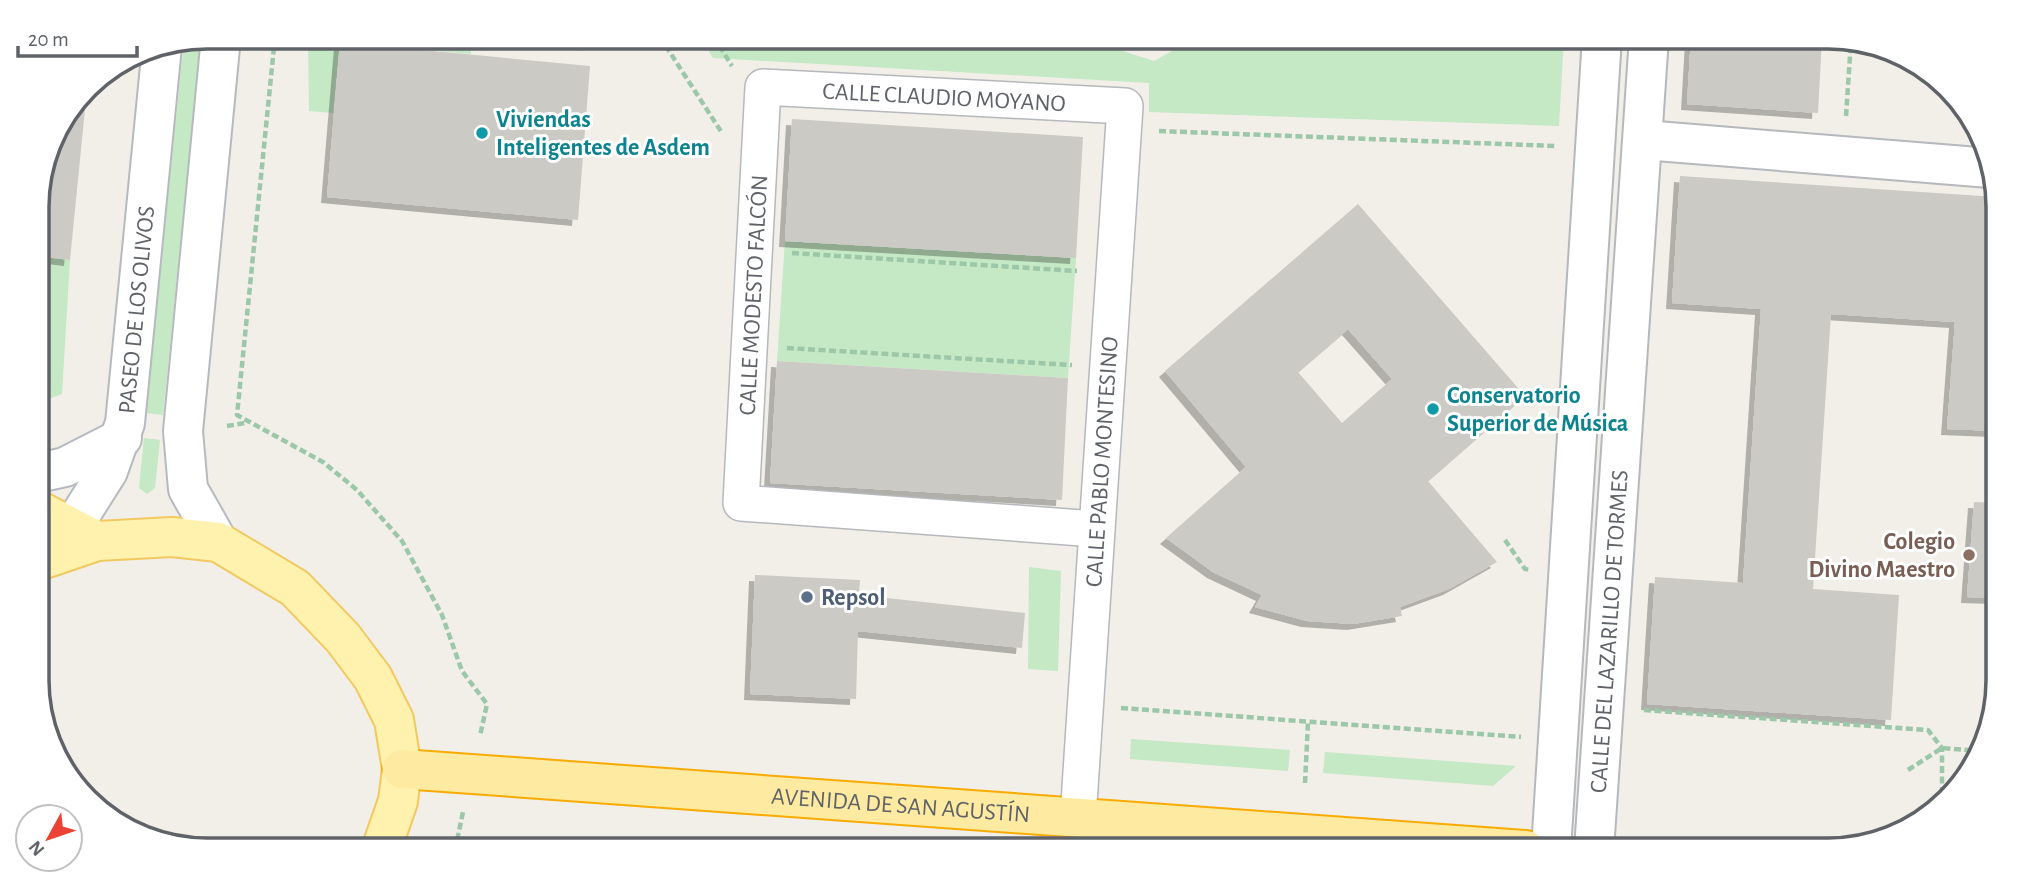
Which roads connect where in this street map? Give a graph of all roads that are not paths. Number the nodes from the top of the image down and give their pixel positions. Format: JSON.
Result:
{"nodes":[{"id":1,"x":220,"y":49,"type":"edge"},
{"id":2,"x":1601,"y":49,"type":"edge"},
{"id":3,"x":1649,"y":49,"type":"edge"},
{"id":4,"x":161,"y":56,"type":"edge"},
{"id":5,"x":763,"y":88,"type":"joint"},
{"id":6,"x":1124,"y":118,"type":"joint"},
{"id":7,"x":1644,"y":140,"type":"junction"},
{"id":8,"x":1981,"y":166,"type":"edge"},
{"id":9,"x":122,"y":438,"type":"junction"},
{"id":10,"x":49,"y":471,"type":"edge"},
{"id":11,"x":49,"y":525,"type":"edge"},
{"id":12,"x":1096,"y":529,"type":"junction"},
{"id":13,"x":218,"y":542,"type":"junction"},
{"id":14,"x":65,"y":547,"type":"edge"},
{"id":15,"x":402,"y":769,"type":"junction"},
{"id":16,"x":1078,"y":818,"type":"junction"},
{"id":17,"x":385,"y":838,"type":"edge"},
{"id":18,"x":1358,"y":838,"type":"edge"},
{"id":19,"x":1552,"y":838,"type":"edge"},
{"id":20,"x":1595,"y":838,"type":"edge"}],
"edges":[{"from":1,"to":13,"type":"street"},
{"from":2,"to":19,"type":"street","name":"CALLE DEL LAZARILLO DE TORMES"},
{"from":3,"to":7,"type":"street","name":"CALLE DEL LAZARILLO DE TORMES"},
{"from":4,"to":9,"type":"street","name":"PASEO DE LOS OLIVOS"},
{"from":5,"to":6,"type":"street","name":"CALLE CLAUDIO MOYANO"},
{"from":5,"to":12,"type":"street","name":"CALLE MODESTO FALCÓN"},
{"from":6,"to":12,"type":"street","name":"CALLE PABLO MONTESINO"},
{"from":7,"to":8,"type":"street"},
{"from":7,"to":20,"type":"street","name":"CALLE DEL LAZARILLO DE TORMES"},
{"from":9,"to":10,"type":"street"},
{"from":9,"to":14,"type":"street","name":"PASEO DE LOS OLIVOS"},
{"from":11,"to":14,"type":"main road"},
{"from":12,"to":16,"type":"street","name":"CALLE PABLO MONTESINO"},
{"from":13,"to":14,"type":"main road"},
{"from":13,"to":15,"type":"main road"},
{"from":15,"to":16,"type":"highway","name":"AVENIDA DE SAN AGUSTÍN"},
{"from":15,"to":17,"type":"main road"},
{"from":16,"to":18,"type":"highway","name":"AVENIDA DE SAN AGUSTÍN"}]}
